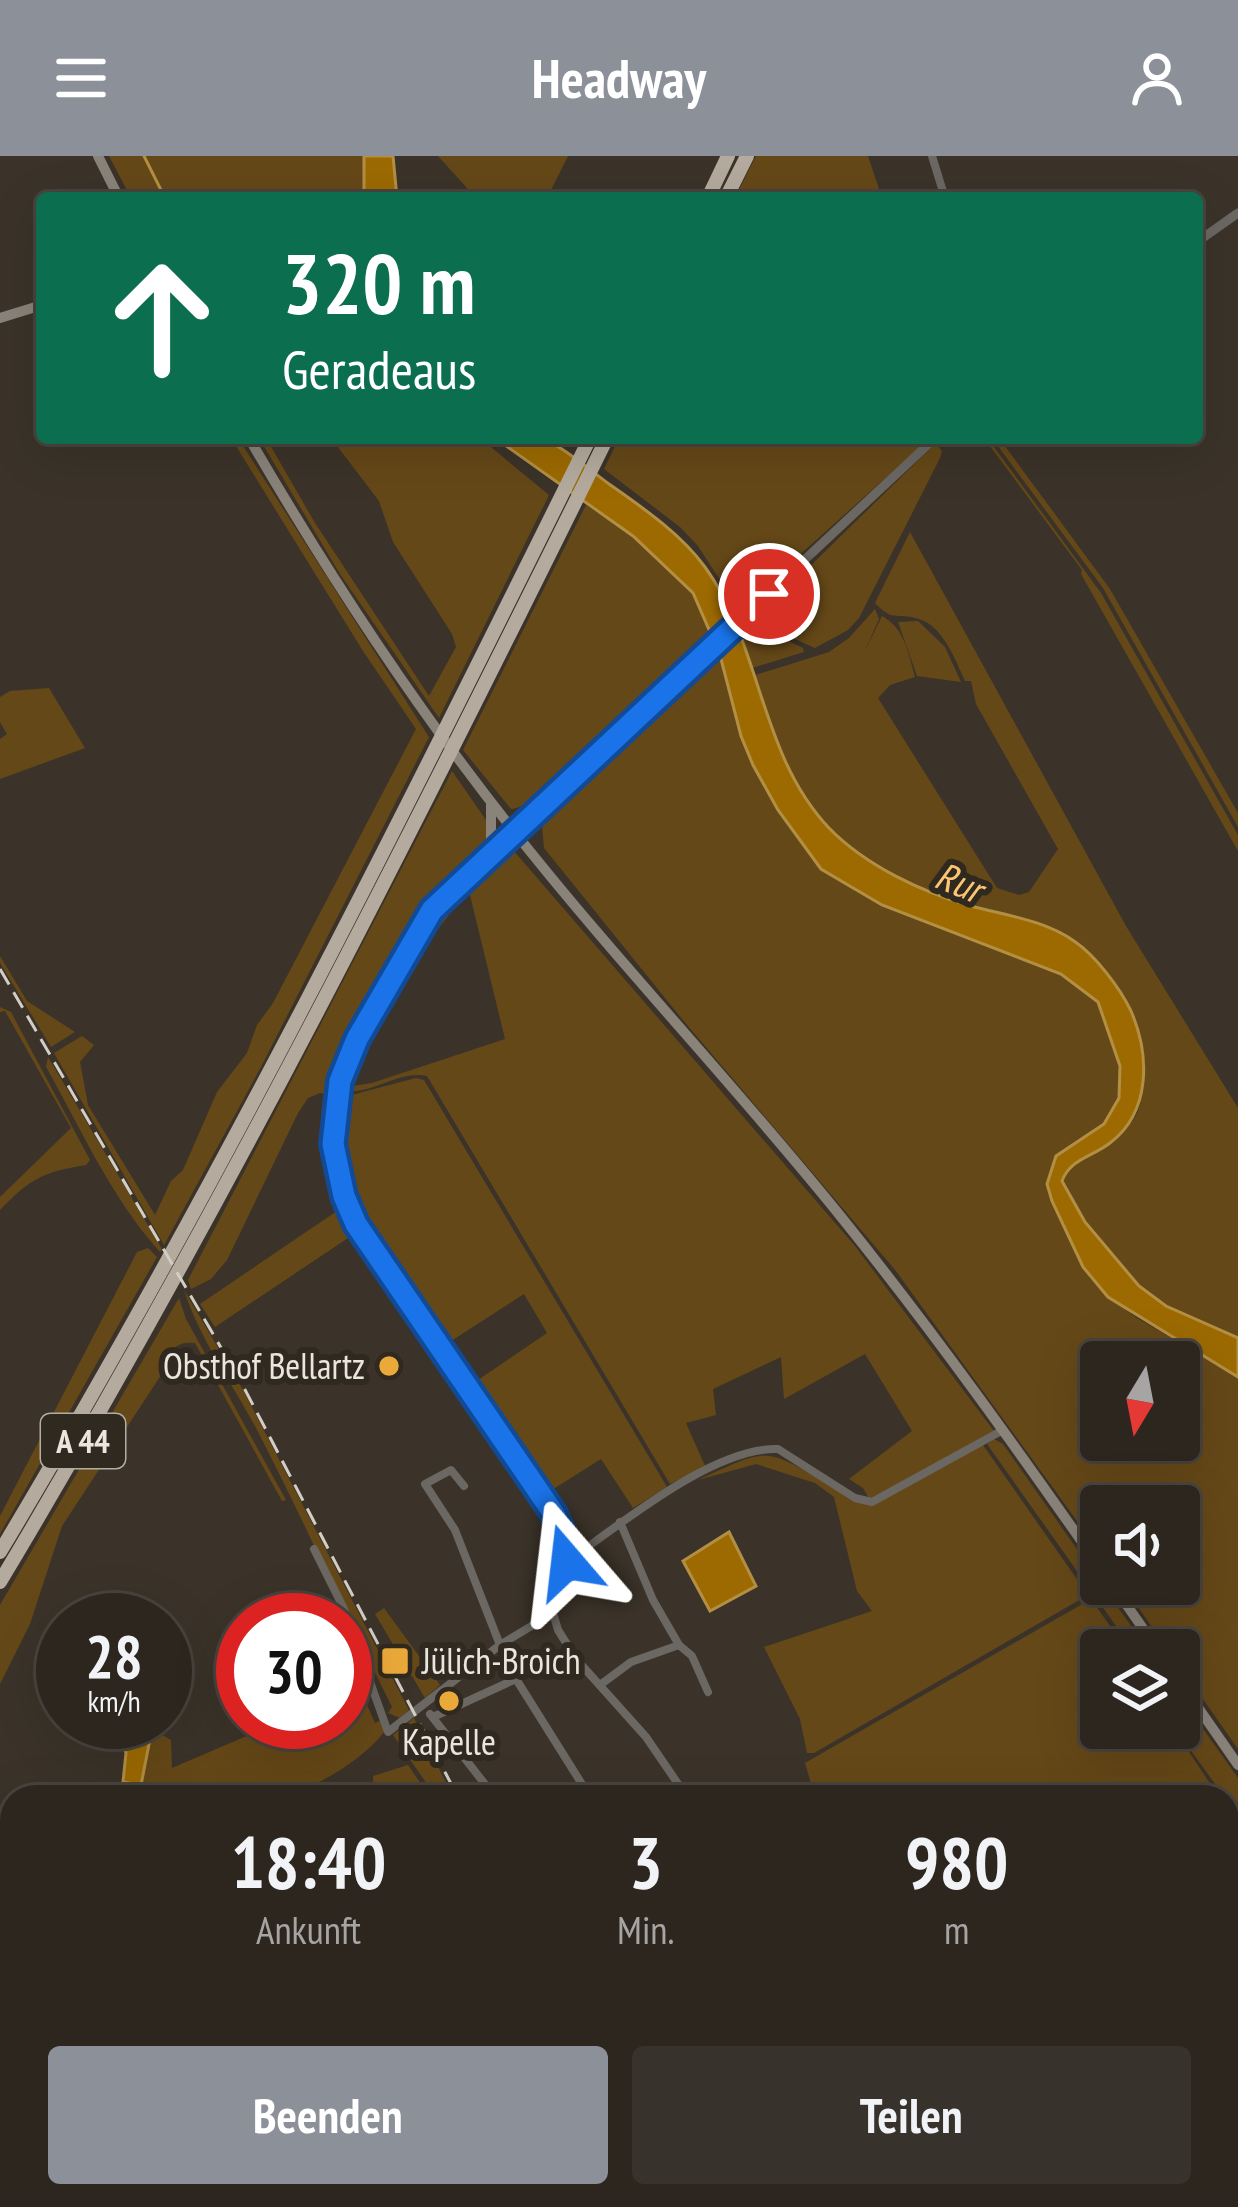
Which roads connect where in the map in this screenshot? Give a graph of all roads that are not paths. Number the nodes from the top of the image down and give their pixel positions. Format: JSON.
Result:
{"nodes":[{"id":1,"x":98,"y":156,"type":"edge"},
{"id":2,"x":728,"y":156,"type":"edge"},
{"id":3,"x":747,"y":156,"type":"edge"},
{"id":4,"x":932,"y":156,"type":"edge"},
{"id":5,"x":116,"y":192,"type":"edge"},
{"id":6,"x":711,"y":192,"type":"edge"},
{"id":7,"x":729,"y":192,"type":"edge"},
{"id":8,"x":943,"y":192,"type":"edge"},
{"id":9,"x":1238,"y":213,"type":"edge"},
{"id":10,"x":1203,"y":238,"type":"edge"},
{"id":11,"x":36,"y":306,"type":"edge"},
{"id":12,"x":0,"y":318,"type":"edge"},
{"id":13,"x":253,"y":444,"type":"edge"},
{"id":14,"x":587,"y":444,"type":"edge"},
{"id":15,"x":604,"y":444,"type":"edge"},
{"id":16,"x":929,"y":444,"type":"edge"},
{"id":17,"x":543,"y":550,"type":"junction"},
{"id":18,"x":491,"y":802,"type":"junction"},
{"id":19,"x":514,"y":831,"type":"junction"},
{"id":20,"x":465,"y":878,"type":"junction"},
{"id":21,"x":1003,"y":1430,"type":"junction"},
{"id":22,"x":464,"y":1486,"type":"dead end"},
{"id":23,"x":620,"y":1522,"type":"junction"},
{"id":24,"x":1080,"y":1539,"type":"edge"},
{"id":25,"x":314,"y":1549,"type":"dead end"},
{"id":26,"x":0,"y":1552,"type":"edge"},
{"id":27,"x":567,"y":1562,"type":"junction"},
{"id":28,"x":0,"y":1582,"type":"edge"},
{"id":29,"x":553,"y":1612,"type":"junction"},
{"id":30,"x":679,"y":1645,"type":"junction"},
{"id":31,"x":500,"y":1646,"type":"junction"},
{"id":32,"x":600,"y":1685,"type":"junction"},
{"id":33,"x":708,"y":1692,"type":"dead end"},
{"id":34,"x":424,"y":1703,"type":"junction"},
{"id":35,"x":1200,"y":1710,"type":"edge"},
{"id":36,"x":433,"y":1717,"type":"junction"},
{"id":37,"x":1238,"y":1765,"type":"edge"},
{"id":38,"x":486,"y":1785,"type":"edge"},
{"id":39,"x":582,"y":1785,"type":"edge"},
{"id":40,"x":679,"y":1785,"type":"edge"}],
"edges":[{"from":1,"to":5,"type":"main road"},
{"from":2,"to":6,"type":"highway"},
{"from":3,"to":7,"type":"highway"},
{"from":4,"to":8,"type":"street"},
{"from":9,"to":10,"type":"street"},
{"from":11,"to":12,"type":"main road"},
{"from":13,"to":18,"type":"main road"},
{"from":14,"to":17,"type":"highway","number":"A 44"},
{"from":15,"to":17,"type":"highway","number":"A 44"},
{"from":16,"to":19,"type":"street"},
{"from":17,"to":26,"type":"highway","number":"A 44"},
{"from":17,"to":28,"type":"highway","number":"A 44"},
{"from":18,"to":19,"type":"main road"},
{"from":18,"to":20,"type":"main road"},
{"from":19,"to":20,"type":"street"},
{"from":19,"to":21,"type":"main road"},
{"from":20,"to":27,"type":"street"},
{"from":21,"to":23,"type":"street"},
{"from":21,"to":24,"type":"main road"},
{"from":22,"to":31,"type":"street"},
{"from":23,"to":27,"type":"street"},
{"from":23,"to":30,"type":"street"},
{"from":25,"to":34,"type":"street"},
{"from":27,"to":29,"type":"street"},
{"from":29,"to":31,"type":"street"},
{"from":29,"to":32,"type":"street"},
{"from":30,"to":32,"type":"street"},
{"from":30,"to":33,"type":"street"},
{"from":31,"to":34,"type":"street"},
{"from":32,"to":40,"type":"street"},
{"from":34,"to":36,"type":"street"},
{"from":35,"to":37,"type":"main road"},
{"from":36,"to":38,"type":"street"},
{"from":36,"to":39,"type":"street"}]}
